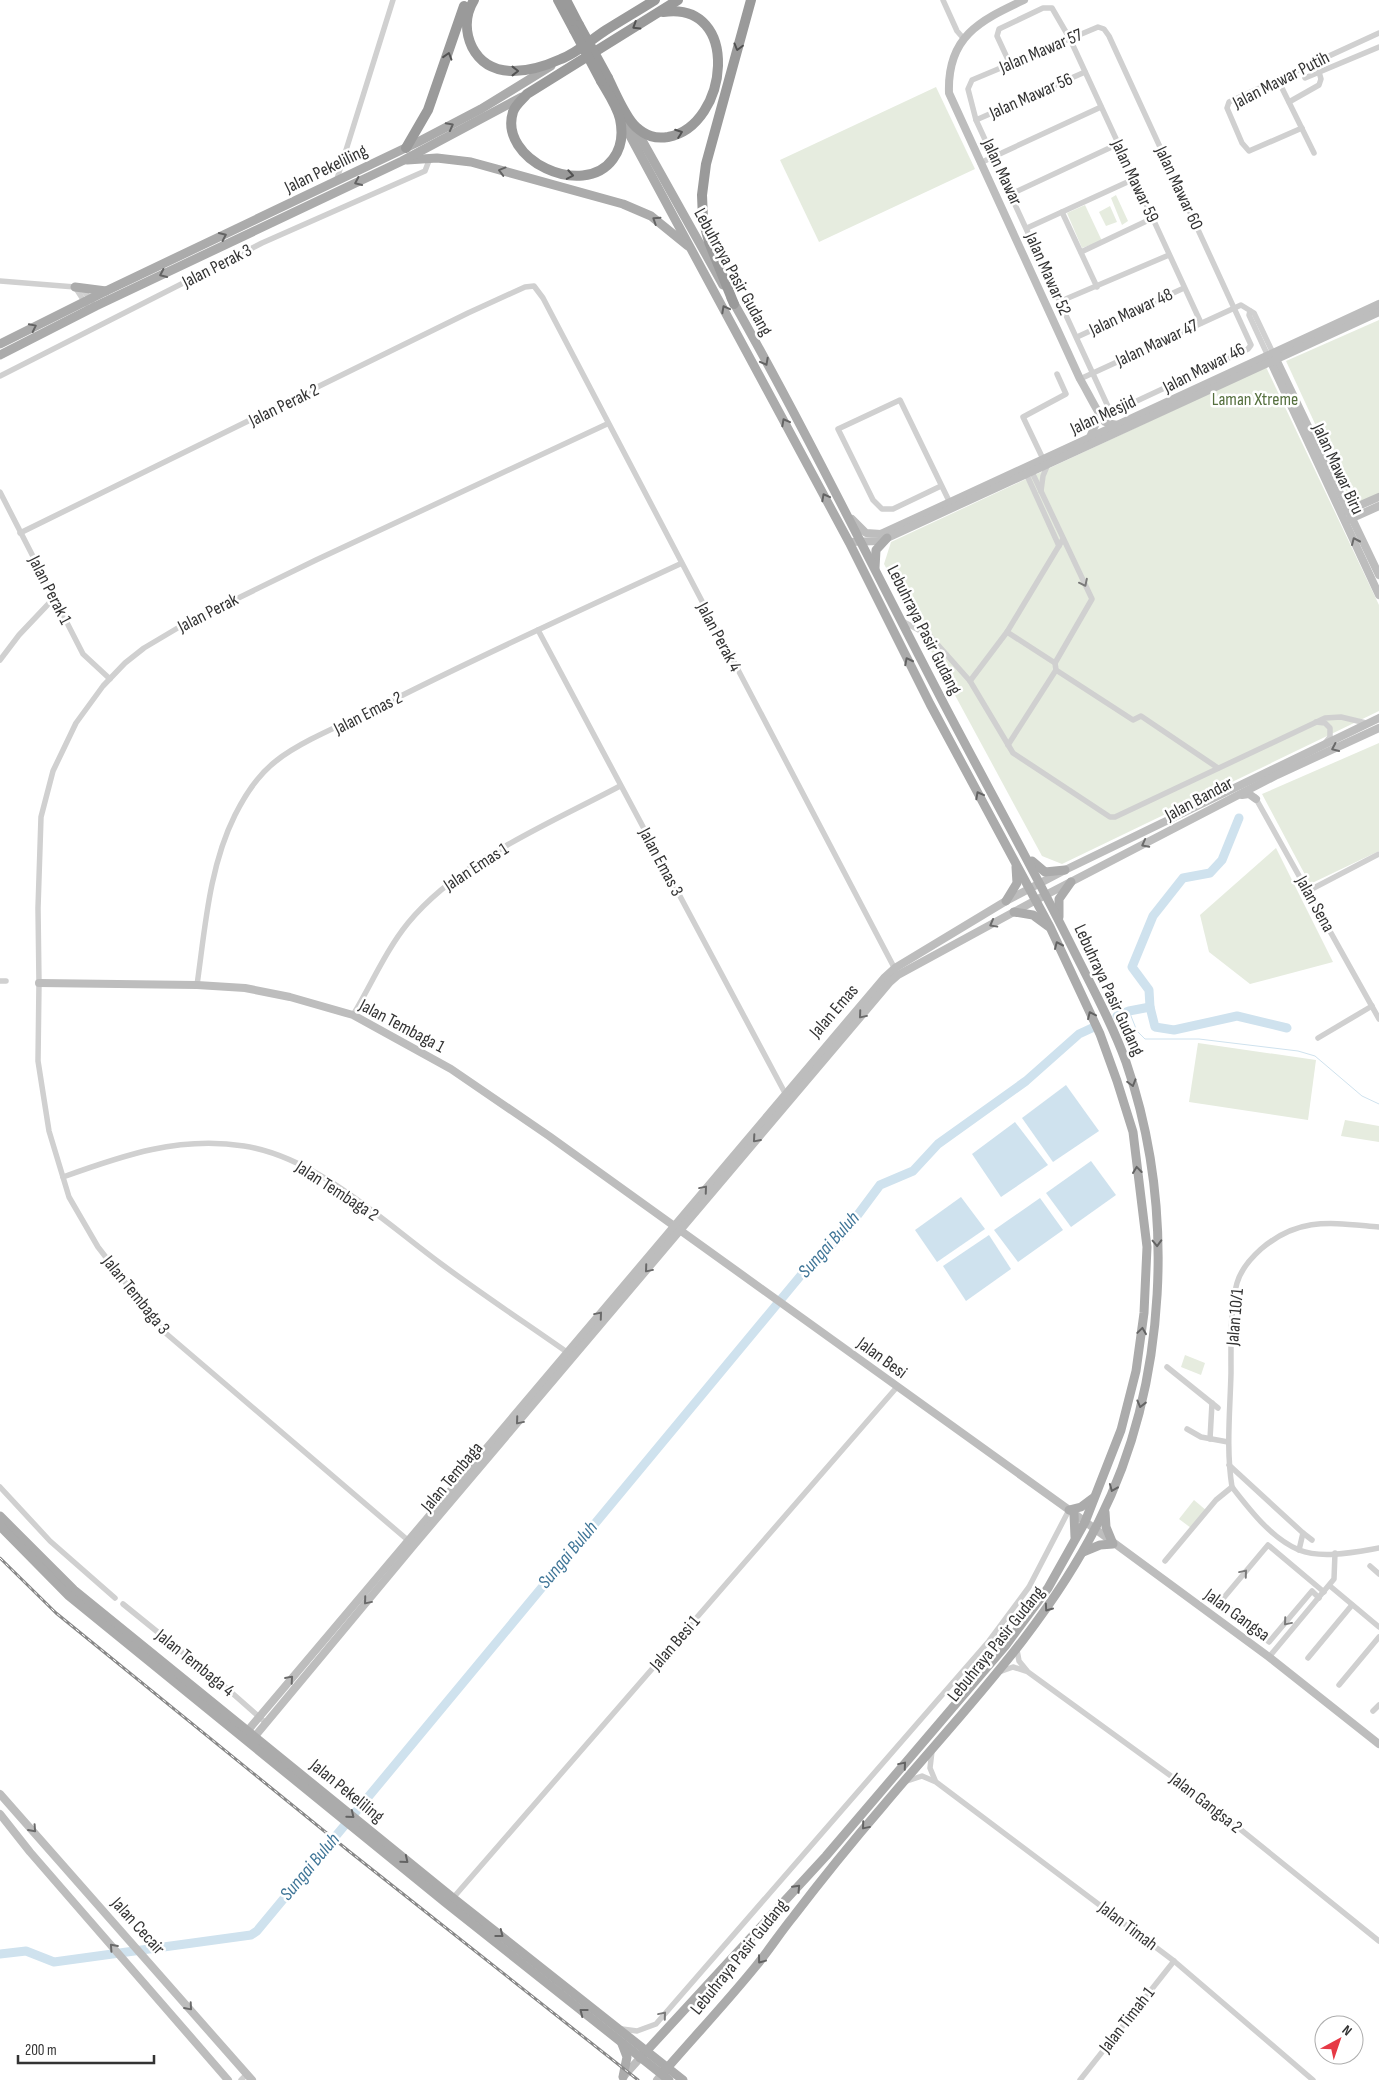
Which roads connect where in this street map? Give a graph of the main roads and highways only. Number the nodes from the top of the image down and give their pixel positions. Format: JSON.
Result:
{"nodes":[{"id":1,"x":466,"y":0,"type":"edge"},
{"id":2,"x":474,"y":0,"type":"edge"},
{"id":3,"x":558,"y":0,"type":"edge"},
{"id":4,"x":566,"y":0,"type":"edge"},
{"id":5,"x":655,"y":0,"type":"edge"},
{"id":6,"x":678,"y":0,"type":"edge"},
{"id":7,"x":751,"y":0,"type":"edge"},
{"id":8,"x":1024,"y":0,"type":"edge"},
{"id":9,"x":657,"y":13,"type":"junction"},
{"id":10,"x":577,"y":28,"type":"junction"},
{"id":11,"x":562,"y":59,"type":"junction"},
{"id":12,"x":605,"y":80,"type":"junction"},
{"id":13,"x":527,"y":94,"type":"junction"},
{"id":14,"x":620,"y":116,"type":"junction"},
{"id":15,"x":634,"y":126,"type":"junction"},
{"id":16,"x":406,"y":148,"type":"junction"},
{"id":17,"x":402,"y":161,"type":"junction"},
{"id":18,"x":694,"y":251,"type":"junction"},
{"id":19,"x":75,"y":287,"type":"road end"},
{"id":20,"x":106,"y":291,"type":"junction"},
{"id":21,"x":90,"y":304,"type":"junction"},
{"id":22,"x":734,"y":304,"type":"junction"},
{"id":23,"x":1379,"y":304,"type":"edge"},
{"id":24,"x":1379,"y":312,"type":"edge"},
{"id":25,"x":0,"y":344,"type":"edge"},
{"id":26,"x":0,"y":355,"type":"edge"},
{"id":27,"x":1272,"y":358,"type":"junction"},
{"id":28,"x":1099,"y":419,"type":"junction"},
{"id":29,"x":1118,"y":425,"type":"junction"},
{"id":30,"x":1105,"y":434,"type":"junction"},
{"id":31,"x":1088,"y":438,"type":"junction"},
{"id":32,"x":817,"y":460,"type":"junction"},
{"id":33,"x":1046,"y":463,"type":"junction"},
{"id":34,"x":808,"y":465,"type":"junction"},
{"id":35,"x":1028,"y":470,"type":"junction"},
{"id":36,"x":1379,"y":497,"type":"edge"},
{"id":37,"x":950,"y":505,"type":"junction"},
{"id":38,"x":1379,"y":506,"type":"edge"},
{"id":39,"x":846,"y":512,"type":"junction"},
{"id":40,"x":1347,"y":516,"type":"junction"},
{"id":41,"x":887,"y":538,"type":"junction"},
{"id":42,"x":849,"y":542,"type":"junction"},
{"id":43,"x":861,"y":542,"type":"junction"},
{"id":44,"x":874,"y":568,"type":"junction"},
{"id":45,"x":1379,"y":574,"type":"edge"},
{"id":46,"x":1379,"y":595,"type":"edge"},
{"id":47,"x":1379,"y":718,"type":"edge"},
{"id":48,"x":1379,"y":728,"type":"edge"},
{"id":49,"x":1263,"y":773,"type":"junction"},
{"id":50,"x":1232,"y":788,"type":"junction"},
{"id":51,"x":1251,"y":789,"type":"junction"},
{"id":52,"x":1236,"y":796,"type":"junction"},
{"id":53,"x":1256,"y":799,"type":"road end"},
{"id":54,"x":1023,"y":852,"type":"junction"},
{"id":55,"x":1014,"y":860,"type":"junction"},
{"id":56,"x":1064,"y":870,"type":"junction"},
{"id":57,"x":1072,"y":882,"type":"junction"},
{"id":58,"x":1040,"y":883,"type":"junction"},
{"id":59,"x":1029,"y":888,"type":"junction"},
{"id":60,"x":1047,"y":895,"type":"junction"},
{"id":61,"x":1036,"y":900,"type":"junction"},
{"id":62,"x":1006,"y":901,"type":"junction"},
{"id":63,"x":1014,"y":912,"type":"junction"},
{"id":64,"x":1059,"y":921,"type":"junction"},
{"id":65,"x":1050,"y":927,"type":"junction"},
{"id":66,"x":896,"y":972,"type":"junction"},
{"id":67,"x":39,"y":983,"type":"road end"},
{"id":68,"x":672,"y":1226,"type":"junction"},
{"id":69,"x":679,"y":1231,"type":"junction"},
{"id":70,"x":570,"y":1354,"type":"junction"},
{"id":71,"x":1095,"y":1495,"type":"junction"},
{"id":72,"x":1104,"y":1509,"type":"junction"},
{"id":73,"x":1072,"y":1512,"type":"junction"},
{"id":74,"x":0,"y":1516,"type":"edge"},
{"id":75,"x":1085,"y":1522,"type":"junction"},
{"id":76,"x":0,"y":1526,"type":"edge"},
{"id":77,"x":1095,"y":1530,"type":"junction"},
{"id":78,"x":1074,"y":1542,"type":"junction"},
{"id":79,"x":410,"y":1543,"type":"junction"},
{"id":80,"x":1113,"y":1544,"type":"junction"},
{"id":81,"x":1083,"y":1552,"type":"junction"},
{"id":82,"x":249,"y":1737,"type":"junction"},
{"id":83,"x":1379,"y":1744,"type":"edge"},
{"id":84,"x":0,"y":1794,"type":"edge"},
{"id":85,"x":0,"y":1814,"type":"edge"},
{"id":86,"x":365,"y":1832,"type":"junction"},
{"id":87,"x":543,"y":1975,"type":"junction"},
{"id":88,"x":632,"y":2038,"type":"junction"},
{"id":89,"x":658,"y":2040,"type":"junction"},
{"id":90,"x":621,"y":2042,"type":"junction"},
{"id":91,"x":647,"y":2050,"type":"junction"},
{"id":92,"x":678,"y":2056,"type":"junction"},
{"id":93,"x":640,"y":2058,"type":"junction"},
{"id":94,"x":664,"y":2076,"type":"edge"},
{"id":95,"x":246,"y":2078,"type":"edge"},
{"id":96,"x":622,"y":2079,"type":"edge"},
{"id":97,"x":682,"y":2079,"type":"edge"},
{"id":98,"x":228,"y":2080,"type":"edge"}],
"edges":[{"from":16,"to":1,"type":"highway","one_way":true},
{"from":2,"to":11,"type":"highway","one_way":true},
{"from":3,"to":10,"type":"highway"},
{"from":4,"to":10,"type":"highway"},
{"from":5,"to":11,"type":"highway","name":"Jalan Pekeliling"},
{"from":6,"to":9,"type":"highway"},
{"from":7,"to":22,"type":"highway","one_way":true},
{"from":8,"to":28,"type":"main road","name":"Jalan Mawar"},
{"from":9,"to":13,"type":"highway","one_way":true},
{"from":15,"to":9,"type":"highway","one_way":true},
{"from":10,"to":12,"type":"highway","name":"Lebuhraya Pasir Gudang","bridge":true},
{"from":16,"to":11,"type":"main road","name":"Jalan Pekeliling","one_way":true},
{"from":12,"to":14,"type":"highway","name":"Lebuhraya Pasir Gudang"},
{"from":12,"to":15,"type":"highway","name":"Lebuhraya Pasir Gudang"},
{"from":13,"to":14,"type":"highway","one_way":true},
{"from":13,"to":17,"type":"main road","name":"Jalan Pekeliling"},
{"from":14,"to":18,"type":"main road","name":"Lebuhraya Pasir Gudang"},
{"from":15,"to":22,"type":"main road","name":"Lebuhraya Pasir Gudang"},
{"from":20,"to":16,"type":"main road","name":"Jalan Pekeliling","one_way":true},
{"from":18,"to":17,"type":"main road","one_way":true},
{"from":17,"to":21,"type":"main road","name":"Jalan Pekeliling","one_way":true},
{"from":34,"to":18,"type":"main road","name":"Lebuhraya Pasir Gudang","one_way":true},
{"from":19,"to":20,"type":"main road"},
{"from":20,"to":21,"type":"main road","name":"Jalan Pekeliling"},
{"from":25,"to":21,"type":"main road","name":"Jalan Pekeliling","one_way":true},
{"from":21,"to":26,"type":"main road","name":"Jalan Pekeliling"},
{"from":22,"to":32,"type":"main road","name":"Lebuhraya Pasir Gudang","one_way":true},
{"from":23,"to":27,"type":"main road","name":"Jalan Mesjid"},
{"from":24,"to":27,"type":"main road","name":"Jalan Mesjid"},
{"from":27,"to":29,"type":"main road","name":"Jalan Mesjid"},
{"from":27,"to":30,"type":"main road","name":"Jalan Mesjid"},
{"from":27,"to":40,"type":"main road","name":"Jalan Mawar Biru"},
{"from":28,"to":29,"type":"main road"},
{"from":28,"to":30,"type":"main road","name":"Jalan Mawar"},
{"from":28,"to":31,"type":"main road"},
{"from":29,"to":30,"type":"main road","name":"Jalan Mesjid"},
{"from":30,"to":31,"type":"main road","name":"Jalan Mesjid"},
{"from":30,"to":33,"type":"main road","name":"Jalan Mesjid"},
{"from":31,"to":33,"type":"main road","name":"Jalan Mesjid"},
{"from":32,"to":34,"type":"main road"},
{"from":32,"to":39,"type":"main road","name":"Lebuhraya Pasir Gudang"},
{"from":33,"to":35,"type":"main road","name":"Jalan Mesjid"},
{"from":42,"to":34,"type":"main road","name":"Lebuhraya Pasir Gudang","one_way":true},
{"from":35,"to":37,"type":"main road","name":"Jalan Mesjid"},
{"from":35,"to":37,"type":"main road","name":"Jalan Mesjid"},
{"from":36,"to":40,"type":"main road"},
{"from":37,"to":39,"type":"main road","name":"Jalan Mesjid"},
{"from":37,"to":41,"type":"main road","name":"Jalan Mesjid"},
{"from":38,"to":40,"type":"main road"},
{"from":39,"to":43,"type":"main road","name":"Lebuhraya Pasir Gudang"},
{"from":40,"to":45,"type":"main road","name":"Jalan Mawar Biru"},
{"from":46,"to":40,"type":"main road","name":"Jalan Mawar Biru","one_way":true},
{"from":41,"to":43,"type":"main road","name":"Jalan Mesjid"},
{"from":41,"to":44,"type":"main road"},
{"from":42,"to":43,"type":"main road","name":"Jalan Mesjid"},
{"from":55,"to":42,"type":"main road","name":"Lebuhraya Pasir Gudang","one_way":true},
{"from":43,"to":44,"type":"main road","name":"Lebuhraya Pasir Gudang"},
{"from":44,"to":54,"type":"main road","name":"Lebuhraya Pasir Gudang"},
{"from":47,"to":49,"type":"main road","name":"Jalan Bandar"},
{"from":48,"to":51,"type":"main road","name":"Jalan Bandar","one_way":true},
{"from":49,"to":50,"type":"main road","name":"Jalan Bandar"},
{"from":49,"to":51,"type":"main road"},
{"from":50,"to":51,"type":"main road"},
{"from":50,"to":56,"type":"main road","name":"Jalan Bandar"},
{"from":51,"to":52,"type":"main road","name":"Jalan Bandar"},
{"from":52,"to":53,"type":"main road"},
{"from":52,"to":57,"type":"main road","name":"Jalan Bandar","one_way":true},
{"from":54,"to":56,"type":"main road"},
{"from":54,"to":58,"type":"main road","name":"Lebuhraya Pasir Gudang"},
{"from":55,"to":59,"type":"main road","name":"Lebuhraya Pasir Gudang"},
{"from":55,"to":62,"type":"main road"},
{"from":56,"to":58,"type":"main road","name":"Jalan Emas"},
{"from":57,"to":60,"type":"main road","name":"Jalan Bandar"},
{"from":57,"to":64,"type":"main road"},
{"from":58,"to":59,"type":"main road","name":"Jalan Emas"},
{"from":58,"to":60,"type":"main road","name":"Lebuhraya Pasir Gudang"},
{"from":59,"to":61,"type":"main road","name":"Lebuhraya Pasir Gudang"},
{"from":59,"to":62,"type":"main road","name":"Jalan Emas"},
{"from":60,"to":61,"type":"main road","name":"Jalan Bandar"},
{"from":60,"to":64,"type":"main road","name":"Lebuhraya Pasir Gudang"},
{"from":61,"to":63,"type":"main road","name":"Jalan Emas"},
{"from":61,"to":65,"type":"main road","name":"Lebuhraya Pasir Gudang"},
{"from":62,"to":66,"type":"main road","name":"Jalan Emas"},
{"from":63,"to":65,"type":"main road"},
{"from":63,"to":66,"type":"main road","name":"Jalan Emas","one_way":true},
{"from":64,"to":72,"type":"main road","name":"Lebuhraya Pasir Gudang","one_way":true},
{"from":71,"to":65,"type":"main road","name":"Lebuhraya Pasir Gudang","one_way":true},
{"from":68,"to":66,"type":"main road","name":"Jalan Emas","one_way":true},
{"from":66,"to":69,"type":"main road","name":"Jalan Emas","one_way":true},
{"from":67,"to":68,"type":"main road","name":"Jalan Tembaga 1"},
{"from":68,"to":69,"type":"main road","name":"Jalan Besi"},
{"from":70,"to":68,"type":"main road","name":"Jalan Tembaga","one_way":true},
{"from":69,"to":70,"type":"main road","name":"Jalan Tembaga","one_way":true},
{"from":69,"to":73,"type":"main road","name":"Jalan Besi"},
{"from":70,"to":79,"type":"main road","name":"Jalan Tembaga"},
{"from":71,"to":73,"type":"main road"},
{"from":71,"to":75,"type":"main road","name":"Lebuhraya Pasir Gudang"},
{"from":72,"to":77,"type":"main road","name":"Lebuhraya Pasir Gudang"},
{"from":72,"to":80,"type":"main road"},
{"from":73,"to":75,"type":"main road","name":"Jalan Gangsa"},
{"from":73,"to":78,"type":"main road"},
{"from":74,"to":82,"type":"main road","name":"Jalan Pekeliling"},
{"from":75,"to":77,"type":"main road","name":"Jalan Gangsa"},
{"from":75,"to":78,"type":"main road","name":"Lebuhraya Pasir Gudang"},
{"from":76,"to":82,"type":"main road","name":"Jalan Pekeliling"},
{"from":77,"to":80,"type":"main road","name":"Jalan Gangsa"},
{"from":77,"to":81,"type":"main road","name":"Lebuhraya Pasir Gudang"},
{"from":89,"to":78,"type":"main road","name":"Lebuhraya Pasir Gudang","one_way":true},
{"from":79,"to":82,"type":"main road","name":"Jalan Tembaga","one_way":true},
{"from":82,"to":79,"type":"main road","name":"Jalan Tembaga","one_way":true},
{"from":80,"to":81,"type":"main road"},
{"from":80,"to":83,"type":"main road","name":"Jalan Gangsa"},
{"from":81,"to":92,"type":"main road","name":"Lebuhraya Pasir Gudang","one_way":true},
{"from":82,"to":86,"type":"main road","name":"Jalan Pekeliling"},
{"from":84,"to":95,"type":"main road","name":"Jalan Cecair","one_way":true},
{"from":98,"to":85,"type":"main road","name":"Jalan Cecair","one_way":true},
{"from":86,"to":87,"type":"main road","name":"Jalan Pekeliling"},
{"from":86,"to":87,"type":"main road","name":"Jalan Pekeliling","one_way":true},
{"from":87,"to":88,"type":"main road","name":"Jalan Pekeliling"},
{"from":90,"to":87,"type":"main road","name":"Jalan Pekeliling","one_way":true},
{"from":88,"to":89,"type":"main road"},
{"from":88,"to":91,"type":"main road","name":"Jalan Pekeliling"},
{"from":89,"to":91,"type":"main road","name":"Lebuhraya Pasir Gudang"},
{"from":90,"to":93,"type":"main road","name":"Jalan Pekeliling"},
{"from":90,"to":96,"type":"main road"},
{"from":91,"to":93,"type":"main road","name":"Lebuhraya Pasir Gudang"},
{"from":91,"to":94,"type":"main road","name":"Jalan Pekeliling"},
{"from":92,"to":94,"type":"main road","name":"Lebuhraya Pasir Gudang"},
{"from":92,"to":97,"type":"main road"},
{"from":93,"to":94,"type":"main road","name":"Jalan Pekeliling"},
{"from":93,"to":96,"type":"main road"},
{"from":94,"to":97,"type":"main road","name":"Jalan Pekeliling"}]}
